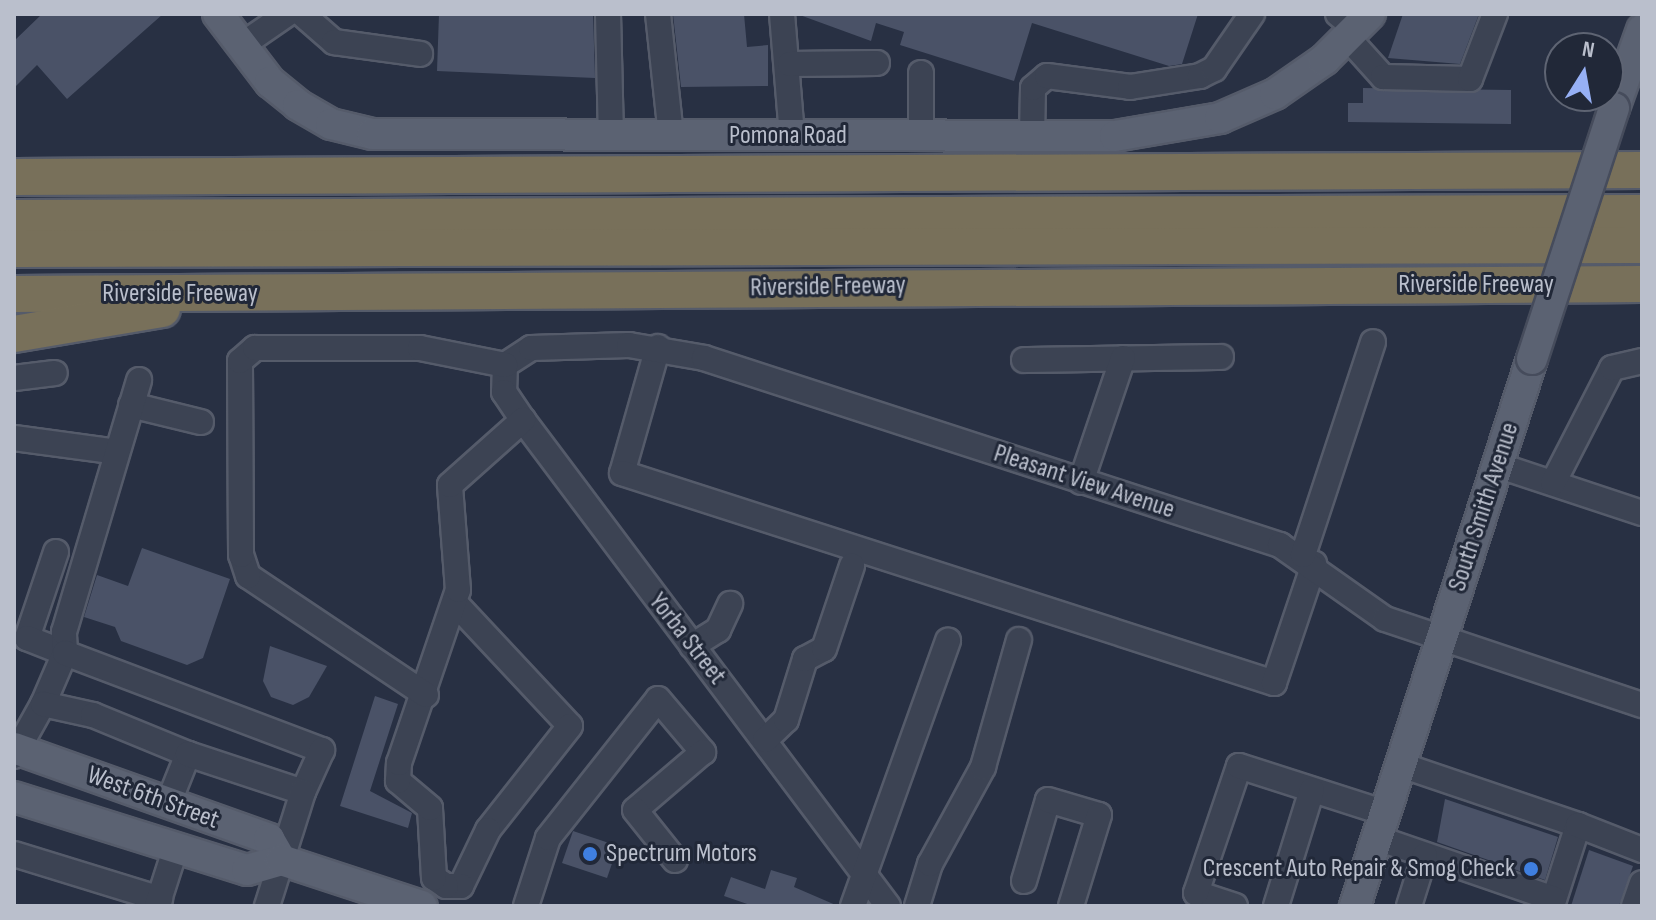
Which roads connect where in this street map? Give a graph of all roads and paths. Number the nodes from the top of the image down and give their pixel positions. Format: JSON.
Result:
{"nodes":[{"id":1,"x":218,"y":14,"type":"edge"},
{"id":2,"x":287,"y":14,"type":"edge"},
{"id":3,"x":302,"y":14,"type":"edge"},
{"id":4,"x":608,"y":14,"type":"edge"},
{"id":5,"x":658,"y":14,"type":"edge"},
{"id":6,"x":782,"y":14,"type":"edge"},
{"id":7,"x":1252,"y":14,"type":"edge"},
{"id":8,"x":1495,"y":14,"type":"edge"},
{"id":9,"x":1352,"y":23,"type":"edge"},
{"id":10,"x":1642,"y":30,"type":"edge"},
{"id":11,"x":242,"y":45,"type":"junction"},
{"id":12,"x":420,"y":54,"type":"dead end"},
{"id":13,"x":877,"y":63,"type":"dead end"},
{"id":14,"x":790,"y":64,"type":"junction"},
{"id":15,"x":921,"y":73,"type":"dead end"},
{"id":16,"x":611,"y":136,"type":"junction"},
{"id":17,"x":671,"y":136,"type":"junction"},
{"id":18,"x":792,"y":136,"type":"junction"},
{"id":19,"x":921,"y":136,"type":"junction"},
{"id":20,"x":1032,"y":136,"type":"junction"},
{"id":21,"x":14,"y":152,"type":"edge"},
{"id":22,"x":1642,"y":170,"type":"edge"},
{"id":23,"x":14,"y":177,"type":"edge"},
{"id":24,"x":116,"y":178,"type":"junction"},
{"id":25,"x":1642,"y":213,"type":"edge"},
{"id":26,"x":14,"y":218,"type":"edge"},
{"id":27,"x":1642,"y":245,"type":"edge"},
{"id":28,"x":14,"y":249,"type":"edge"},
{"id":29,"x":1642,"y":284,"type":"edge"},
{"id":30,"x":14,"y":294,"type":"edge"},
{"id":31,"x":236,"y":294,"type":"junction"},
{"id":32,"x":14,"y":334,"type":"edge"},
{"id":33,"x":1373,"y":342,"type":"dead end"},
{"id":34,"x":658,"y":347,"type":"junction"},
{"id":35,"x":1221,"y":357,"type":"dead end"},
{"id":36,"x":1123,"y":358,"type":"junction"},
{"id":37,"x":1024,"y":360,"type":"dead end"},
{"id":38,"x":1642,"y":361,"type":"edge"},
{"id":39,"x":505,"y":365,"type":"junction"},
{"id":40,"x":55,"y":373,"type":"dead end"},
{"id":41,"x":14,"y":378,"type":"edge"},
{"id":42,"x":139,"y":380,"type":"dead end"},
{"id":43,"x":131,"y":405,"type":"junction"},
{"id":44,"x":523,"y":420,"type":"junction"},
{"id":45,"x":201,"y":422,"type":"dead end"},
{"id":46,"x":14,"y":438,"type":"edge"},
{"id":47,"x":117,"y":452,"type":"junction"},
{"id":48,"x":1497,"y":465,"type":"junction"},
{"id":49,"x":1081,"y":482,"type":"junction"},
{"id":50,"x":1553,"y":483,"type":"junction"},
{"id":51,"x":1642,"y":513,"type":"edge"},
{"id":52,"x":56,"y":552,"type":"dead end"},
{"id":53,"x":1308,"y":560,"type":"junction"},
{"id":54,"x":852,"y":566,"type":"dead end"},
{"id":55,"x":455,"y":603,"type":"junction"},
{"id":56,"x":730,"y":604,"type":"dead end"},
{"id":57,"x":1441,"y":639,"type":"junction"},
{"id":58,"x":948,"y":640,"type":"dead end"},
{"id":59,"x":1019,"y":640,"type":"dead end"},
{"id":60,"x":692,"y":646,"type":"junction"},
{"id":61,"x":65,"y":653,"type":"junction"},
{"id":62,"x":426,"y":695,"type":"junction"},
{"id":63,"x":43,"y":704,"type":"junction"},
{"id":64,"x":1642,"y":705,"type":"edge"},
{"id":65,"x":765,"y":740,"type":"junction"},
{"id":66,"x":15,"y":751,"type":"edge"},
{"id":67,"x":188,"y":754,"type":"junction"},
{"id":68,"x":1401,"y":765,"type":"junction"},
{"id":69,"x":1312,"y":790,"type":"junction"},
{"id":70,"x":303,"y":792,"type":"junction"},
{"id":71,"x":14,"y":797,"type":"edge"},
{"id":72,"x":168,"y":804,"type":"junction"},
{"id":73,"x":1578,"y":825,"type":"junction"},
{"id":74,"x":1381,"y":826,"type":"junction"},
{"id":75,"x":175,"y":850,"type":"junction"},
{"id":76,"x":1642,"y":850,"type":"edge"},
{"id":77,"x":14,"y":854,"type":"edge"},
{"id":78,"x":1425,"y":855,"type":"junction"},
{"id":79,"x":281,"y":860,"type":"junction"},
{"id":80,"x":675,"y":860,"type":"dead end"},
{"id":81,"x":867,"y":878,"type":"junction"},
{"id":82,"x":1024,"y":881,"type":"dead end"},
{"id":83,"x":1642,"y":883,"type":"edge"},
{"id":84,"x":443,"y":896,"type":"edge"},
{"id":85,"x":158,"y":903,"type":"edge"},
{"id":86,"x":1553,"y":903,"type":"edge"},
{"id":87,"x":267,"y":906,"type":"edge"},
{"id":88,"x":422,"y":906,"type":"edge"},
{"id":89,"x":526,"y":906,"type":"edge"},
{"id":90,"x":853,"y":906,"type":"edge"},
{"id":91,"x":888,"y":906,"type":"edge"},
{"id":92,"x":917,"y":906,"type":"edge"},
{"id":93,"x":1071,"y":906,"type":"edge"},
{"id":94,"x":1235,"y":906,"type":"edge"},
{"id":95,"x":1276,"y":906,"type":"edge"},
{"id":96,"x":1355,"y":906,"type":"edge"},
{"id":97,"x":1409,"y":906,"type":"edge"},
{"id":98,"x":1634,"y":906,"type":"edge"}],
"edges":[{"from":1,"to":11,"type":"main road","name":"Pomona Road"},
{"from":2,"to":11,"type":"street"},
{"from":3,"to":12,"type":"street"},
{"from":4,"to":16,"type":"street"},
{"from":5,"to":17,"type":"street"},
{"from":6,"to":14,"type":"street"},
{"from":7,"to":20,"type":"street"},
{"from":8,"to":9,"type":"street"},
{"from":9,"to":20,"type":"main road","name":"Pomona Road"},
{"from":10,"to":48,"type":"main road","name":"South Smith Avenue","bridge":true},
{"from":11,"to":16,"type":"main road","name":"Pomona Road"},
{"from":13,"to":14,"type":"street"},
{"from":14,"to":18,"type":"street"},
{"from":15,"to":19,"type":"street"},
{"from":16,"to":17,"type":"main road","name":"Pomona Road"},
{"from":17,"to":18,"type":"main road","name":"Pomona Road"},
{"from":18,"to":19,"type":"main road","name":"Pomona Road"},
{"from":19,"to":20,"type":"main road","name":"Pomona Road"},
{"from":21,"to":24,"type":"highway"},
{"from":22,"to":24,"type":"highway"},
{"from":23,"to":24,"type":"highway"},
{"from":25,"to":26,"type":"highway"},
{"from":27,"to":28,"type":"highway"},
{"from":29,"to":31,"type":"highway","name":"Riverside Freeway"},
{"from":30,"to":31,"type":"highway","name":"Riverside Freeway"},
{"from":31,"to":32,"type":"highway"},
{"from":33,"to":53,"type":"street"},
{"from":34,"to":39,"type":"street","name":"Pleasant View Avenue"},
{"from":34,"to":49,"type":"street","name":"Pleasant View Avenue"},
{"from":34,"to":53,"type":"street"},
{"from":35,"to":36,"type":"street"},
{"from":36,"to":37,"type":"street"},
{"from":36,"to":49,"type":"street"},
{"from":38,"to":50,"type":"street"},
{"from":39,"to":44,"type":"street","name":"Yorba Street"},
{"from":39,"to":62,"type":"street"},
{"from":40,"to":41,"type":"street"},
{"from":42,"to":43,"type":"street"},
{"from":43,"to":45,"type":"street"},
{"from":43,"to":47,"type":"street"},
{"from":44,"to":55,"type":"street"},
{"from":44,"to":60,"type":"street","name":"Yorba Street"},
{"from":46,"to":47,"type":"street"},
{"from":47,"to":61,"type":"street"},
{"from":48,"to":50,"type":"street"},
{"from":48,"to":57,"type":"main road","name":"South Smith Avenue"},
{"from":49,"to":53,"type":"street","name":"Pleasant View Avenue"},
{"from":50,"to":51,"type":"street"},
{"from":52,"to":61,"type":"street"},
{"from":53,"to":57,"type":"street","name":"Pleasant View Avenue"},
{"from":54,"to":65,"type":"street"},
{"from":55,"to":62,"type":"street"},
{"from":55,"to":84,"type":"street"},
{"from":56,"to":60,"type":"street"},
{"from":57,"to":64,"type":"street","name":"Pleasant View Avenue"},
{"from":57,"to":68,"type":"main road","name":"South Smith Avenue"},
{"from":58,"to":81,"type":"street"},
{"from":59,"to":92,"type":"street"},
{"from":60,"to":65,"type":"street","name":"Yorba Street"},
{"from":61,"to":63,"type":"street"},
{"from":61,"to":70,"type":"street"},
{"from":62,"to":84,"type":"street"},
{"from":63,"to":66,"type":"street"},
{"from":63,"to":67,"type":"street"},
{"from":65,"to":81,"type":"street","name":"Yorba Street"},
{"from":66,"to":72,"type":"main road","name":"West 6th Street"},
{"from":67,"to":70,"type":"street"},
{"from":67,"to":72,"type":"street"},
{"from":68,"to":73,"type":"street"},
{"from":68,"to":74,"type":"main road","name":"South Smith Avenue"},
{"from":69,"to":74,"type":"street"},
{"from":69,"to":94,"type":"street"},
{"from":69,"to":95,"type":"street"},
{"from":70,"to":79,"type":"street"},
{"from":71,"to":75,"type":"main road","name":"West 6th Street"},
{"from":72,"to":79,"type":"main road","name":"West 6th Street"},
{"from":73,"to":76,"type":"street"},
{"from":73,"to":86,"type":"street"},
{"from":74,"to":78,"type":"street"},
{"from":74,"to":96,"type":"main road","name":"South Smith Avenue"},
{"from":75,"to":79,"type":"main road","name":"West 6th Street"},
{"from":75,"to":85,"type":"street"},
{"from":77,"to":85,"type":"street"},
{"from":78,"to":86,"type":"street"},
{"from":78,"to":97,"type":"street"},
{"from":79,"to":87,"type":"street"},
{"from":79,"to":88,"type":"main road","name":"West 6th Street"},
{"from":80,"to":89,"type":"street"},
{"from":81,"to":90,"type":"street"},
{"from":81,"to":91,"type":"street","name":"Yorba Street"},
{"from":82,"to":93,"type":"street"},
{"from":83,"to":98,"type":"street"}]}
